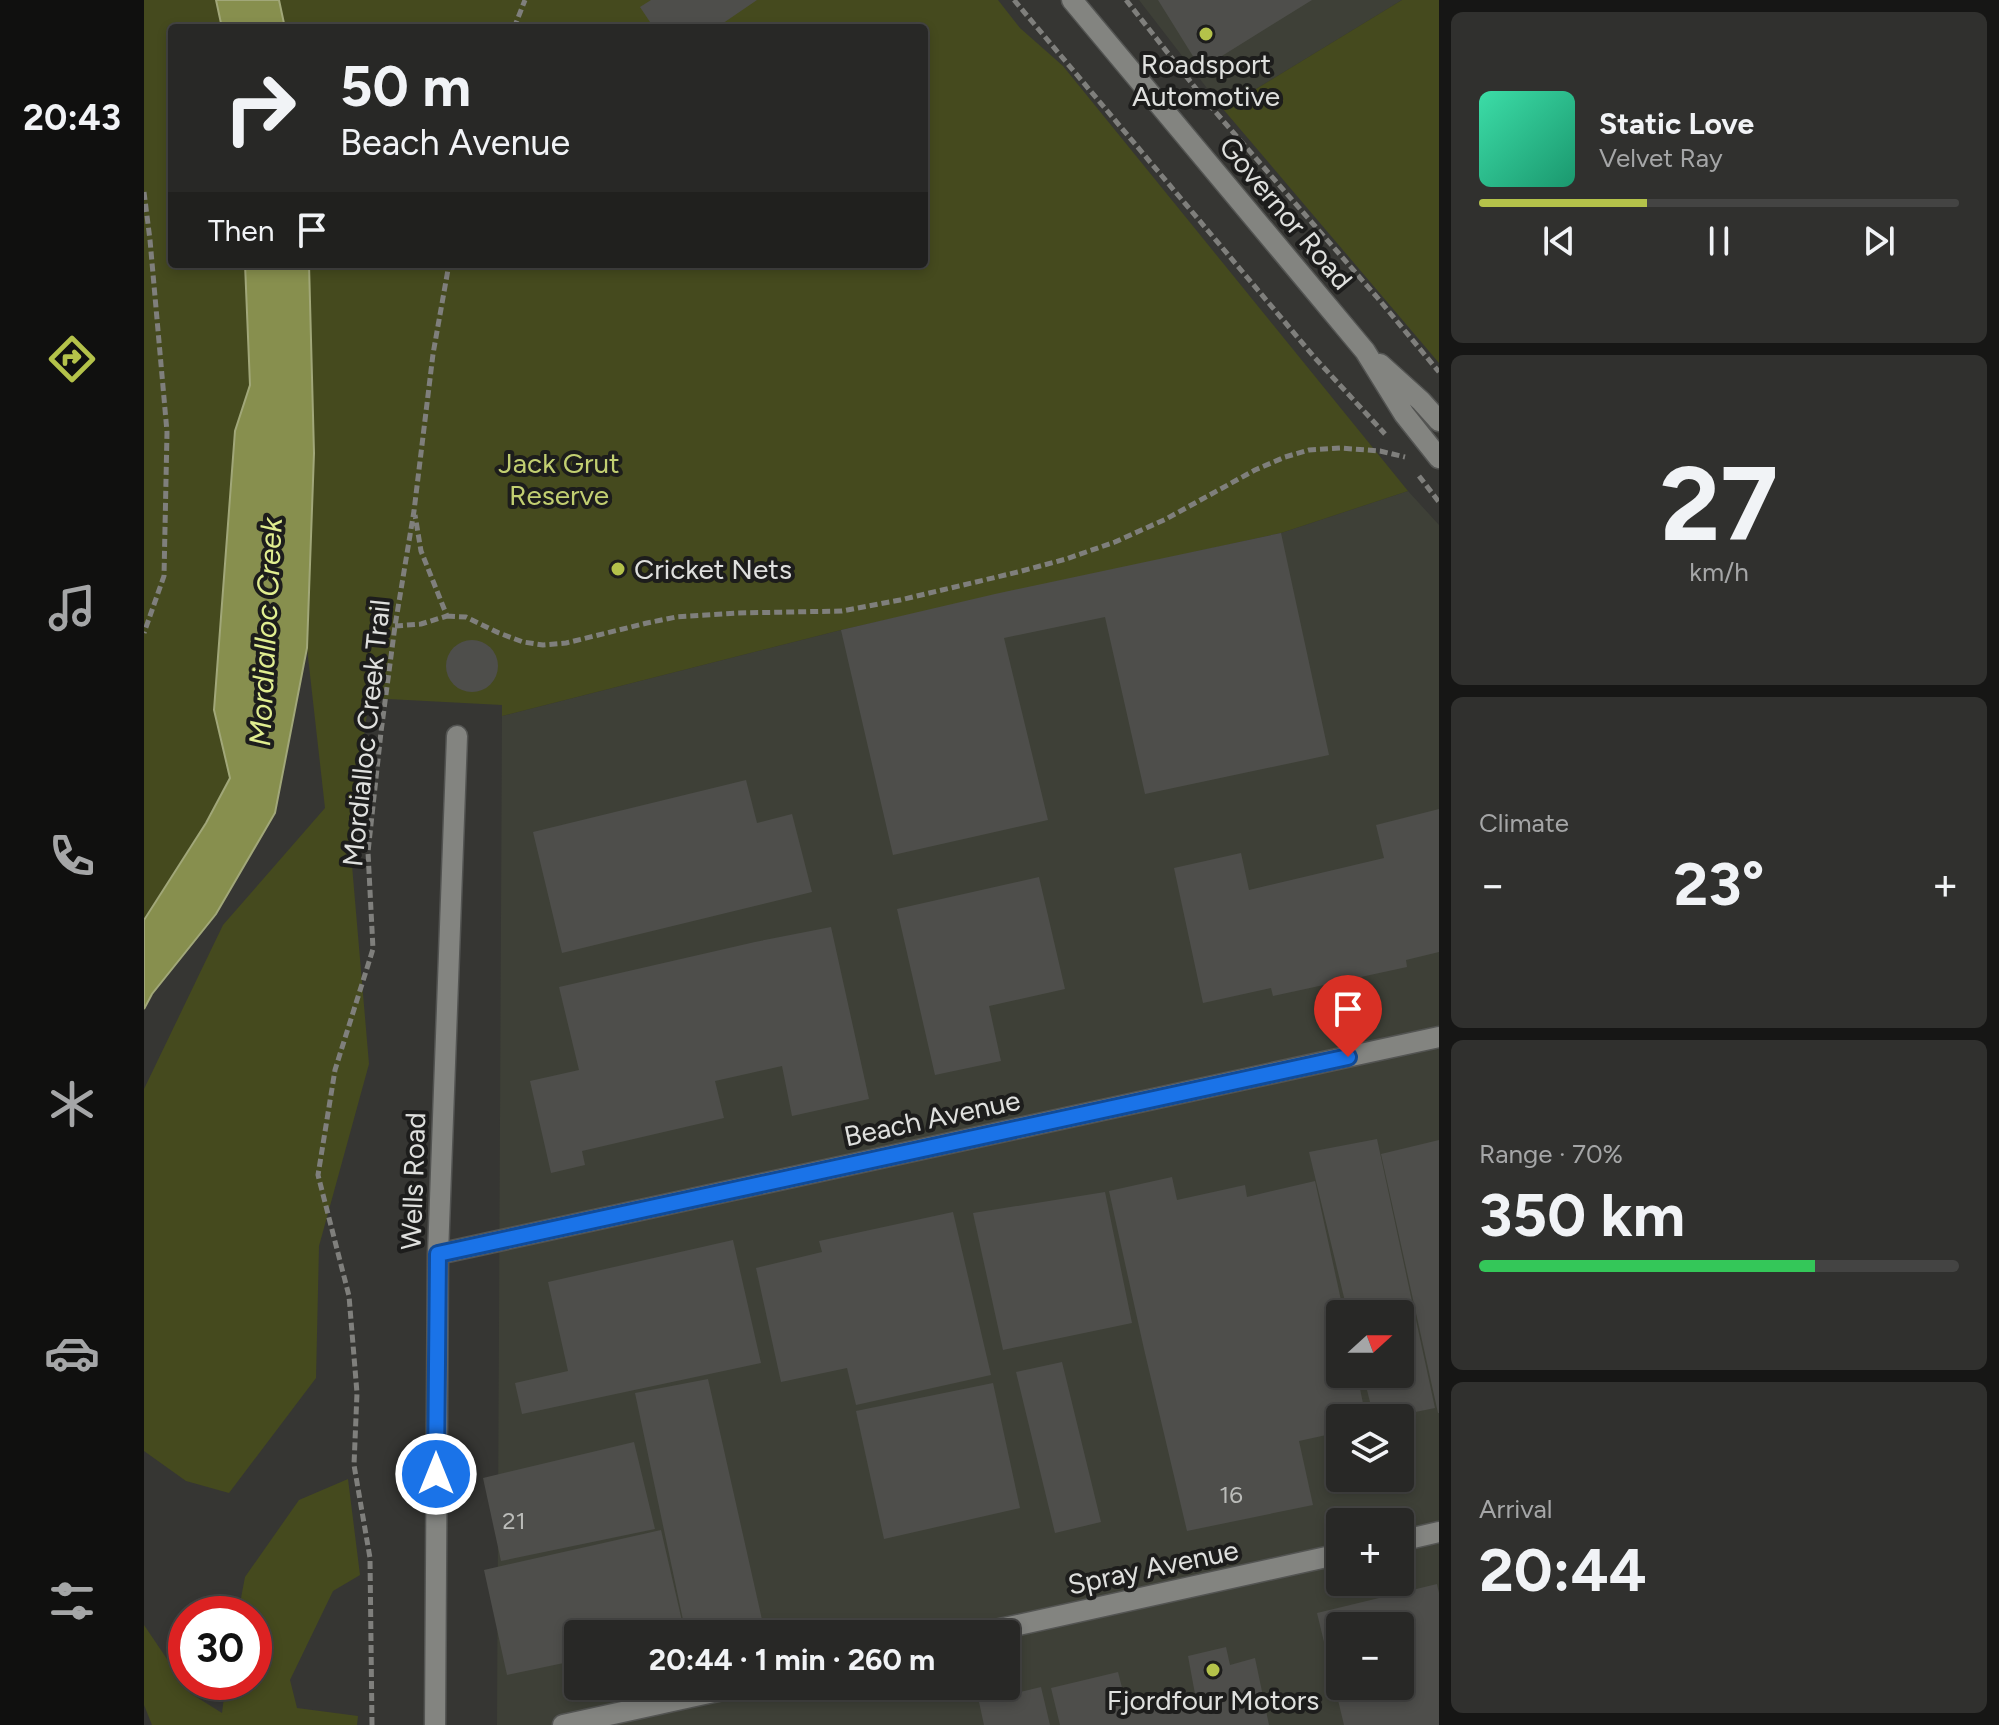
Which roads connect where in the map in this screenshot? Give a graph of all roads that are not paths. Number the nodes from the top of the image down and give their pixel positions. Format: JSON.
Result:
{"nodes":[{"id":1,"x":1072,"y":0,"type":"edge"},
{"id":2,"x":1365,"y":351,"type":"junction"},
{"id":3,"x":1439,"y":421,"type":"edge"},
{"id":4,"x":1439,"y":458,"type":"edge"},
{"id":5,"x":457,"y":736,"type":"dead end"},
{"id":6,"x":1439,"y":1037,"type":"edge"},
{"id":7,"x":438,"y":1254,"type":"junction"},
{"id":8,"x":1439,"y":1532,"type":"edge"},
{"id":9,"x":1414,"y":1538,"type":"edge"},
{"id":10,"x":1326,"y":1557,"type":"edge"},
{"id":11,"x":1020,"y":1625,"type":"edge"},
{"id":12,"x":677,"y":1700,"type":"edge"},
{"id":13,"x":435,"y":1725,"type":"edge"},
{"id":14,"x":563,"y":1725,"type":"edge"}],
"edges":[{"from":1,"to":2,"type":"street","name":"Governor Road"},
{"from":2,"to":3,"type":"street","name":"Governor Road"},
{"from":2,"to":4,"type":"street","name":"Governor Road"},
{"from":5,"to":7,"type":"street","name":"Wells Road"},
{"from":6,"to":7,"type":"street","name":"Beach Avenue"},
{"from":7,"to":13,"type":"street","name":"Wells Road"},
{"from":8,"to":9,"type":"street"},
{"from":10,"to":11,"type":"street","name":"Spray Avenue"},
{"from":12,"to":14,"type":"street"}]}
